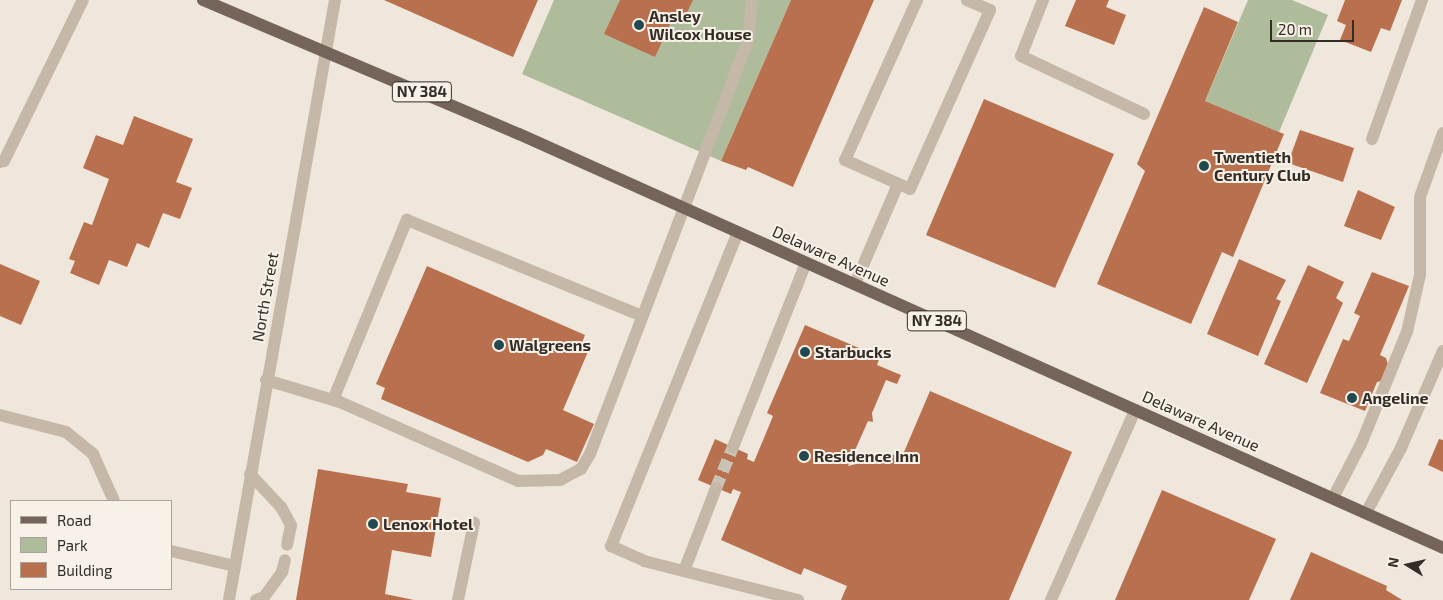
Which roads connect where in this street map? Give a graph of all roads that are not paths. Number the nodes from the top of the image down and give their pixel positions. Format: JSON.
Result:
{"nodes":[{"id":1,"x":84,"y":0,"type":"edge"},
{"id":2,"x":202,"y":0,"type":"edge"},
{"id":3,"x":335,"y":0,"type":"edge"},
{"id":4,"x":752,"y":0,"type":"edge"},
{"id":5,"x":917,"y":0,"type":"edge"},
{"id":6,"x":967,"y":0,"type":"edge"},
{"id":7,"x":1043,"y":0,"type":"edge"},
{"id":8,"x":1422,"y":0,"type":"edge"},
{"id":9,"x":325,"y":51,"type":"junction"},
{"id":10,"x":1144,"y":114,"type":"dead end"},
{"id":11,"x":1443,"y":133,"type":"edge"},
{"id":12,"x":1372,"y":139,"type":"dead end"},
{"id":13,"x":0,"y":162,"type":"edge"},
{"id":14,"x":898,"y":184,"type":"junction"},
{"id":15,"x":683,"y":208,"type":"junction"},
{"id":16,"x":738,"y":232,"type":"junction"},
{"id":17,"x":806,"y":263,"type":"junction"},
{"id":18,"x":855,"y":284,"type":"junction"},
{"id":19,"x":642,"y":316,"type":"junction"},
{"id":20,"x":1443,"y":351,"type":"edge"},
{"id":21,"x":266,"y":380,"type":"junction"},
{"id":22,"x":333,"y":400,"type":"junction"},
{"id":23,"x":1135,"y":410,"type":"junction"},
{"id":24,"x":0,"y":415,"type":"edge"},
{"id":25,"x":732,"y":447,"type":"tunnel mouth"},
{"id":26,"x":250,"y":474,"type":"junction"},
{"id":27,"x":716,"y":488,"type":"tunnel mouth"},
{"id":28,"x":1333,"y":498,"type":"junction"},
{"id":29,"x":114,"y":500,"type":"edge"},
{"id":30,"x":1366,"y":513,"type":"junction"},
{"id":31,"x":474,"y":523,"type":"dead end"},
{"id":32,"x":287,"y":545,"type":"dead end"},
{"id":33,"x":1443,"y":548,"type":"edge"},
{"id":34,"x":172,"y":551,"type":"edge"},
{"id":35,"x":285,"y":560,"type":"dead end"},
{"id":36,"x":235,"y":566,"type":"junction"},
{"id":37,"x":684,"y":571,"type":"junction"},
{"id":38,"x":229,"y":600,"type":"edge"},
{"id":39,"x":256,"y":600,"type":"edge"},
{"id":40,"x":458,"y":600,"type":"edge"},
{"id":41,"x":798,"y":600,"type":"edge"},
{"id":42,"x":1051,"y":600,"type":"edge"}],
"edges":[{"from":1,"to":13,"type":"street"},
{"from":2,"to":9,"type":"main road","name":"Delaware Avenue","number":"NY 384"},
{"from":3,"to":9,"type":"street","name":"North Street"},
{"from":4,"to":15,"type":"street"},
{"from":5,"to":14,"type":"street"},
{"from":6,"to":14,"type":"street"},
{"from":7,"to":10,"type":"street"},
{"from":8,"to":12,"type":"street"},
{"from":9,"to":15,"type":"main road","name":"Delaware Avenue","number":"NY 384"},
{"from":9,"to":21,"type":"street","name":"North Street"},
{"from":11,"to":28,"type":"street"},
{"from":14,"to":18,"type":"street"},
{"from":15,"to":16,"type":"main road","name":"Delaware Avenue","number":"NY 384"},
{"from":15,"to":19,"type":"street"},
{"from":16,"to":17,"type":"main road","name":"Delaware Avenue","number":"NY 384"},
{"from":16,"to":37,"type":"street"},
{"from":17,"to":18,"type":"main road","name":"Delaware Avenue","number":"NY 384"},
{"from":17,"to":25,"type":"street"},
{"from":18,"to":23,"type":"main road","name":"Delaware Avenue","number":"NY 384"},
{"from":19,"to":22,"type":"street"},
{"from":19,"to":22,"type":"street"},
{"from":20,"to":30,"type":"street"},
{"from":21,"to":22,"type":"street"},
{"from":21,"to":26,"type":"street","name":"North Street"},
{"from":23,"to":28,"type":"main road","name":"Delaware Avenue","number":"NY 384"},
{"from":23,"to":42,"type":"street"},
{"from":24,"to":29,"type":"street"},
{"from":26,"to":32,"type":"street"},
{"from":26,"to":36,"type":"street","name":"North Street"},
{"from":27,"to":37,"type":"street"},
{"from":28,"to":30,"type":"main road","name":"Delaware Avenue","number":"NY 384"},
{"from":30,"to":33,"type":"main road","name":"Delaware Avenue","number":"NY 384"},
{"from":31,"to":40,"type":"street"},
{"from":34,"to":36,"type":"street"},
{"from":35,"to":39,"type":"street"},
{"from":36,"to":38,"type":"street","name":"North Street"},
{"from":37,"to":41,"type":"street"}]}
